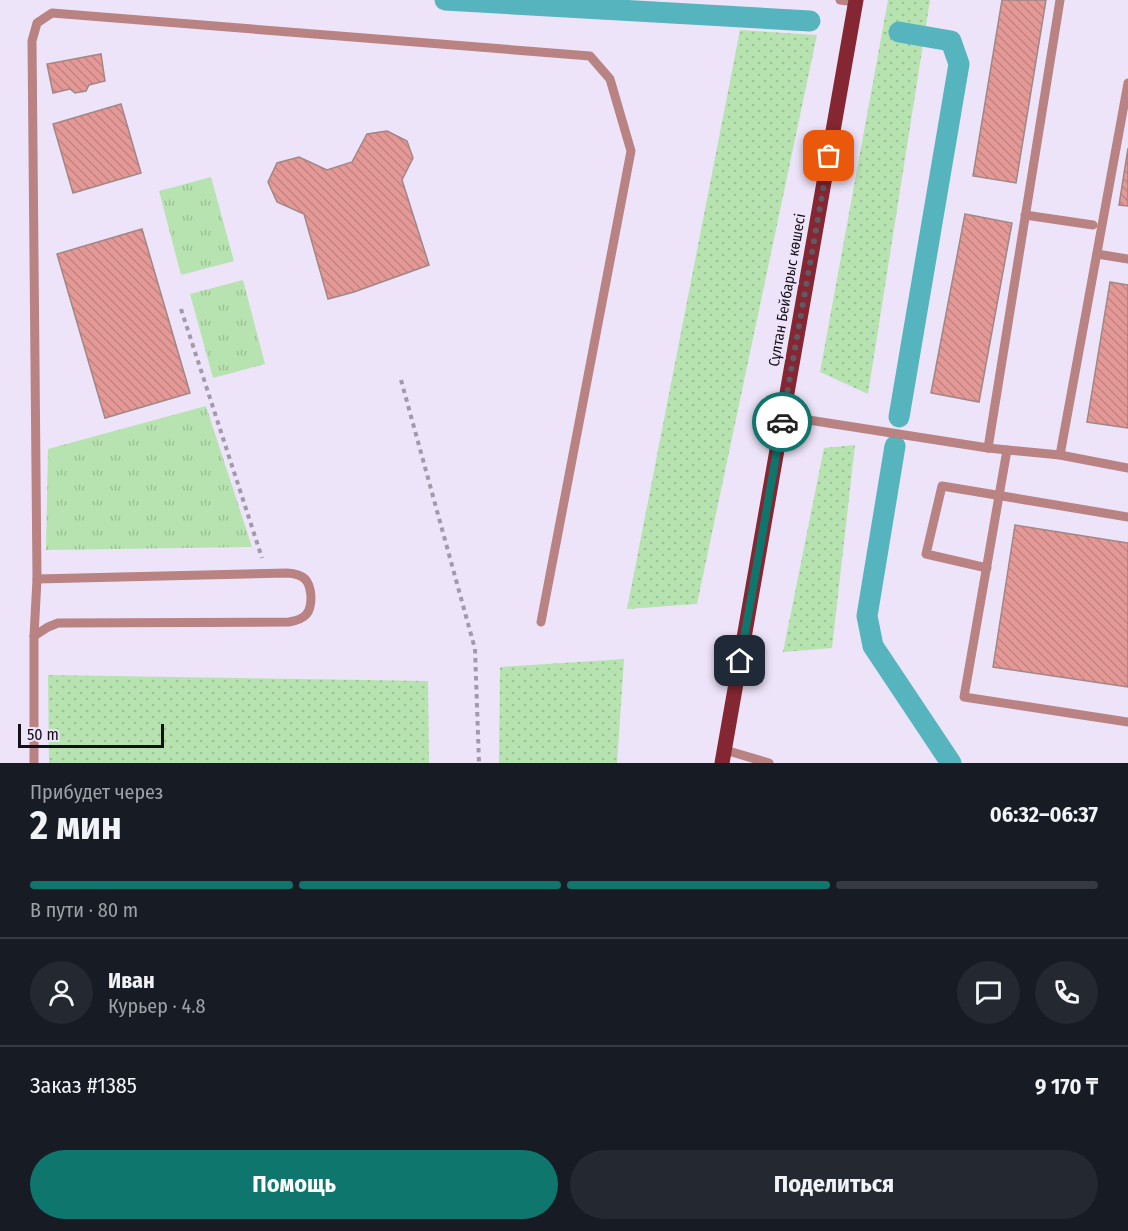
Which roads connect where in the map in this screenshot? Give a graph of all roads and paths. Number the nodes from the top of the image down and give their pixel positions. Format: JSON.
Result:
{"nodes":[{"id":1,"x":840,"y":0,"type":"edge"},
{"id":2,"x":1060,"y":0,"type":"edge"},
{"id":3,"x":856,"y":1,"type":"edge"},
{"id":4,"x":1128,"y":83,"type":"edge"},
{"id":5,"x":1025,"y":215,"type":"junction"},
{"id":6,"x":1093,"y":225,"type":"dead end"},
{"id":7,"x":1097,"y":254,"type":"junction"},
{"id":8,"x":1128,"y":259,"type":"edge"},
{"id":9,"x":181,"y":309,"type":"dead end"},
{"id":10,"x":401,"y":380,"type":"dead end"},
{"id":11,"x":783,"y":416,"type":"junction"},
{"id":12,"x":988,"y":448,"type":"junction"},
{"id":13,"x":1007,"y":450,"type":"junction"},
{"id":14,"x":1060,"y":455,"type":"junction"},
{"id":15,"x":1128,"y":468,"type":"edge"},
{"id":16,"x":999,"y":495,"type":"junction"},
{"id":17,"x":1128,"y":517,"type":"edge"},
{"id":18,"x":262,"y":558,"type":"dead end"},
{"id":19,"x":987,"y":568,"type":"junction"},
{"id":20,"x":37,"y":579,"type":"junction"},
{"id":21,"x":541,"y":622,"type":"dead end"},
{"id":22,"x":34,"y":636,"type":"junction"},
{"id":23,"x":1128,"y":722,"type":"edge"},
{"id":24,"x":723,"y":757,"type":"edge"},
{"id":25,"x":34,"y":763,"type":"edge"},
{"id":26,"x":479,"y":763,"type":"edge"},
{"id":27,"x":769,"y":763,"type":"edge"}],
"edges":[{"from":1,"to":3,"type":"lane"},
{"from":2,"to":5,"type":"lane"},
{"from":3,"to":11,"type":"main road","name":"Сұлтан Бейбарыс көшесі"},
{"from":4,"to":7,"type":"lane"},
{"from":5,"to":6,"type":"lane"},
{"from":5,"to":12,"type":"lane"},
{"from":7,"to":8,"type":"lane"},
{"from":7,"to":14,"type":"lane"},
{"from":9,"to":18,"type":"path"},
{"from":10,"to":26,"type":"path"},
{"from":11,"to":12,"type":"lane"},
{"from":11,"to":24,"type":"main road","name":"Сұлтан Бейбарыс көшесі"},
{"from":12,"to":13,"type":"lane"},
{"from":13,"to":14,"type":"lane"},
{"from":13,"to":16,"type":"lane"},
{"from":14,"to":15,"type":"lane"},
{"from":16,"to":17,"type":"lane"},
{"from":16,"to":19,"type":"lane"},
{"from":16,"to":19,"type":"lane"},
{"from":19,"to":23,"type":"lane"},
{"from":20,"to":21,"type":"lane"},
{"from":20,"to":22,"type":"lane"},
{"from":20,"to":22,"type":"lane"},
{"from":22,"to":25,"type":"lane"},
{"from":24,"to":27,"type":"lane"}]}
